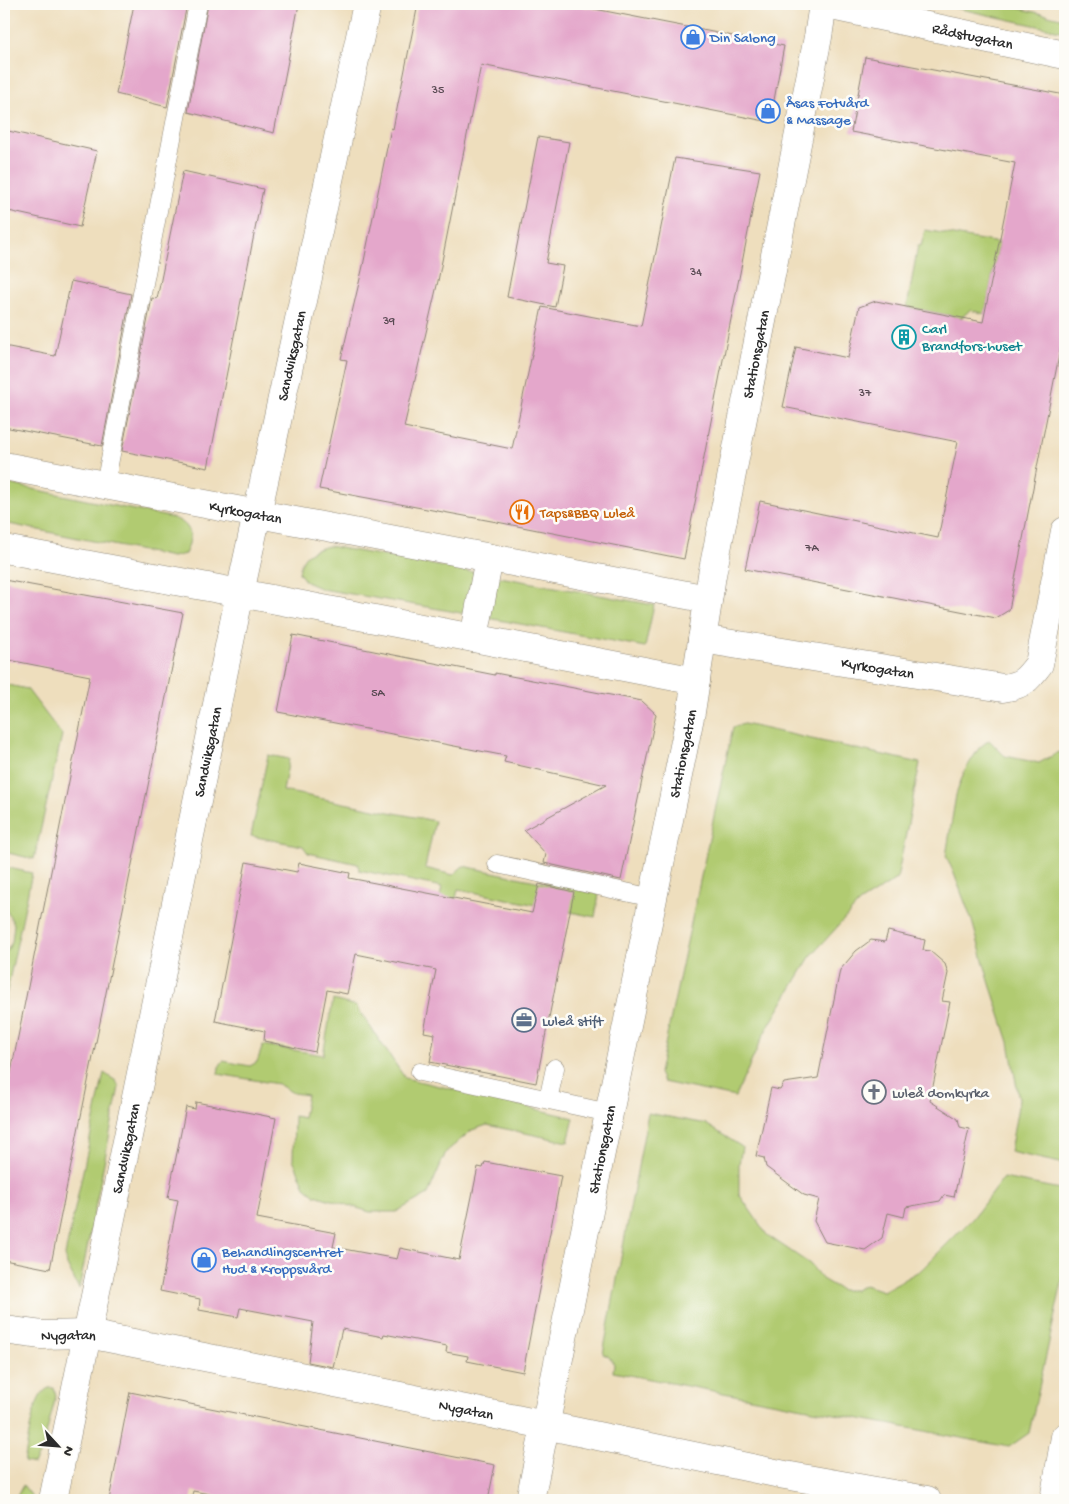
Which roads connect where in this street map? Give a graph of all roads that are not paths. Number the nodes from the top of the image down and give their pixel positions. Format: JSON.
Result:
{"nodes":[{"id":1,"x":198,"y":4,"type":"edge"},
{"id":2,"x":367,"y":4,"type":"edge"},
{"id":3,"x":822,"y":4,"type":"edge"},
{"id":4,"x":1065,"y":55,"type":"edge"},
{"id":5,"x":4,"y":466,"type":"edge"},
{"id":6,"x":105,"y":485,"type":"junction"},
{"id":7,"x":257,"y":514,"type":"junction"},
{"id":8,"x":1065,"y":531,"type":"edge"},
{"id":9,"x":4,"y":549,"type":"edge"},
{"id":10,"x":489,"y":558,"type":"junction"},
{"id":11,"x":240,"y":593,"type":"junction"},
{"id":12,"x":708,"y":599,"type":"junction"},
{"id":13,"x":474,"y":638,"type":"junction"},
{"id":14,"x":702,"y":639,"type":"junction"},
{"id":15,"x":696,"y":681,"type":"junction"},
{"id":16,"x":497,"y":864,"type":"dead end"},
{"id":17,"x":653,"y":898,"type":"junction"},
{"id":18,"x":555,"y":1068,"type":"dead end"},
{"id":19,"x":420,"y":1072,"type":"dead end"},
{"id":20,"x":548,"y":1100,"type":"junction"},
{"id":21,"x":609,"y":1113,"type":"junction"},
{"id":22,"x":4,"y":1330,"type":"edge"},
{"id":23,"x":88,"y":1334,"type":"junction"},
{"id":24,"x":546,"y":1425,"type":"junction"},
{"id":25,"x":1065,"y":1437,"type":"edge"},
{"id":26,"x":53,"y":1500,"type":"edge"},
{"id":27,"x":530,"y":1500,"type":"edge"},
{"id":28,"x":927,"y":1500,"type":"edge"},
{"id":29,"x":1054,"y":1500,"type":"edge"}],
"edges":[{"from":1,"to":6,"type":"lane"},
{"from":2,"to":7,"type":"street","name":"Sandviksgatan"},
{"from":3,"to":4,"type":"street","name":"Rådstugatan"},
{"from":3,"to":12,"type":"street","name":"Stationsgatan"},
{"from":5,"to":6,"type":"street","name":"Kyrkogatan"},
{"from":6,"to":7,"type":"street","name":"Kyrkogatan"},
{"from":7,"to":10,"type":"street","name":"Kyrkogatan"},
{"from":7,"to":11,"type":"street","name":"Sandviksgatan"},
{"from":8,"to":14,"type":"street","name":"Kyrkogatan"},
{"from":9,"to":11,"type":"street"},
{"from":10,"to":12,"type":"street","name":"Kyrkogatan"},
{"from":10,"to":13,"type":"street"},
{"from":11,"to":13,"type":"street"},
{"from":11,"to":23,"type":"street","name":"Sandviksgatan"},
{"from":12,"to":14,"type":"street","name":"Stationsgatan"},
{"from":13,"to":15,"type":"street"},
{"from":14,"to":15,"type":"street","name":"Stationsgatan"},
{"from":15,"to":17,"type":"street","name":"Stationsgatan"},
{"from":16,"to":17,"type":"lane"},
{"from":17,"to":21,"type":"street","name":"Stationsgatan"},
{"from":18,"to":20,"type":"lane"},
{"from":19,"to":20,"type":"lane"},
{"from":20,"to":21,"type":"lane"},
{"from":21,"to":24,"type":"street","name":"Stationsgatan"},
{"from":22,"to":23,"type":"street","name":"Nygatan"},
{"from":23,"to":24,"type":"street","name":"Nygatan"},
{"from":23,"to":26,"type":"street","name":"Sandviksgatan"},
{"from":24,"to":27,"type":"street","name":"Stationsgatan"},
{"from":24,"to":28,"type":"street","name":"Nygatan"},
{"from":25,"to":29,"type":"street"}]}
